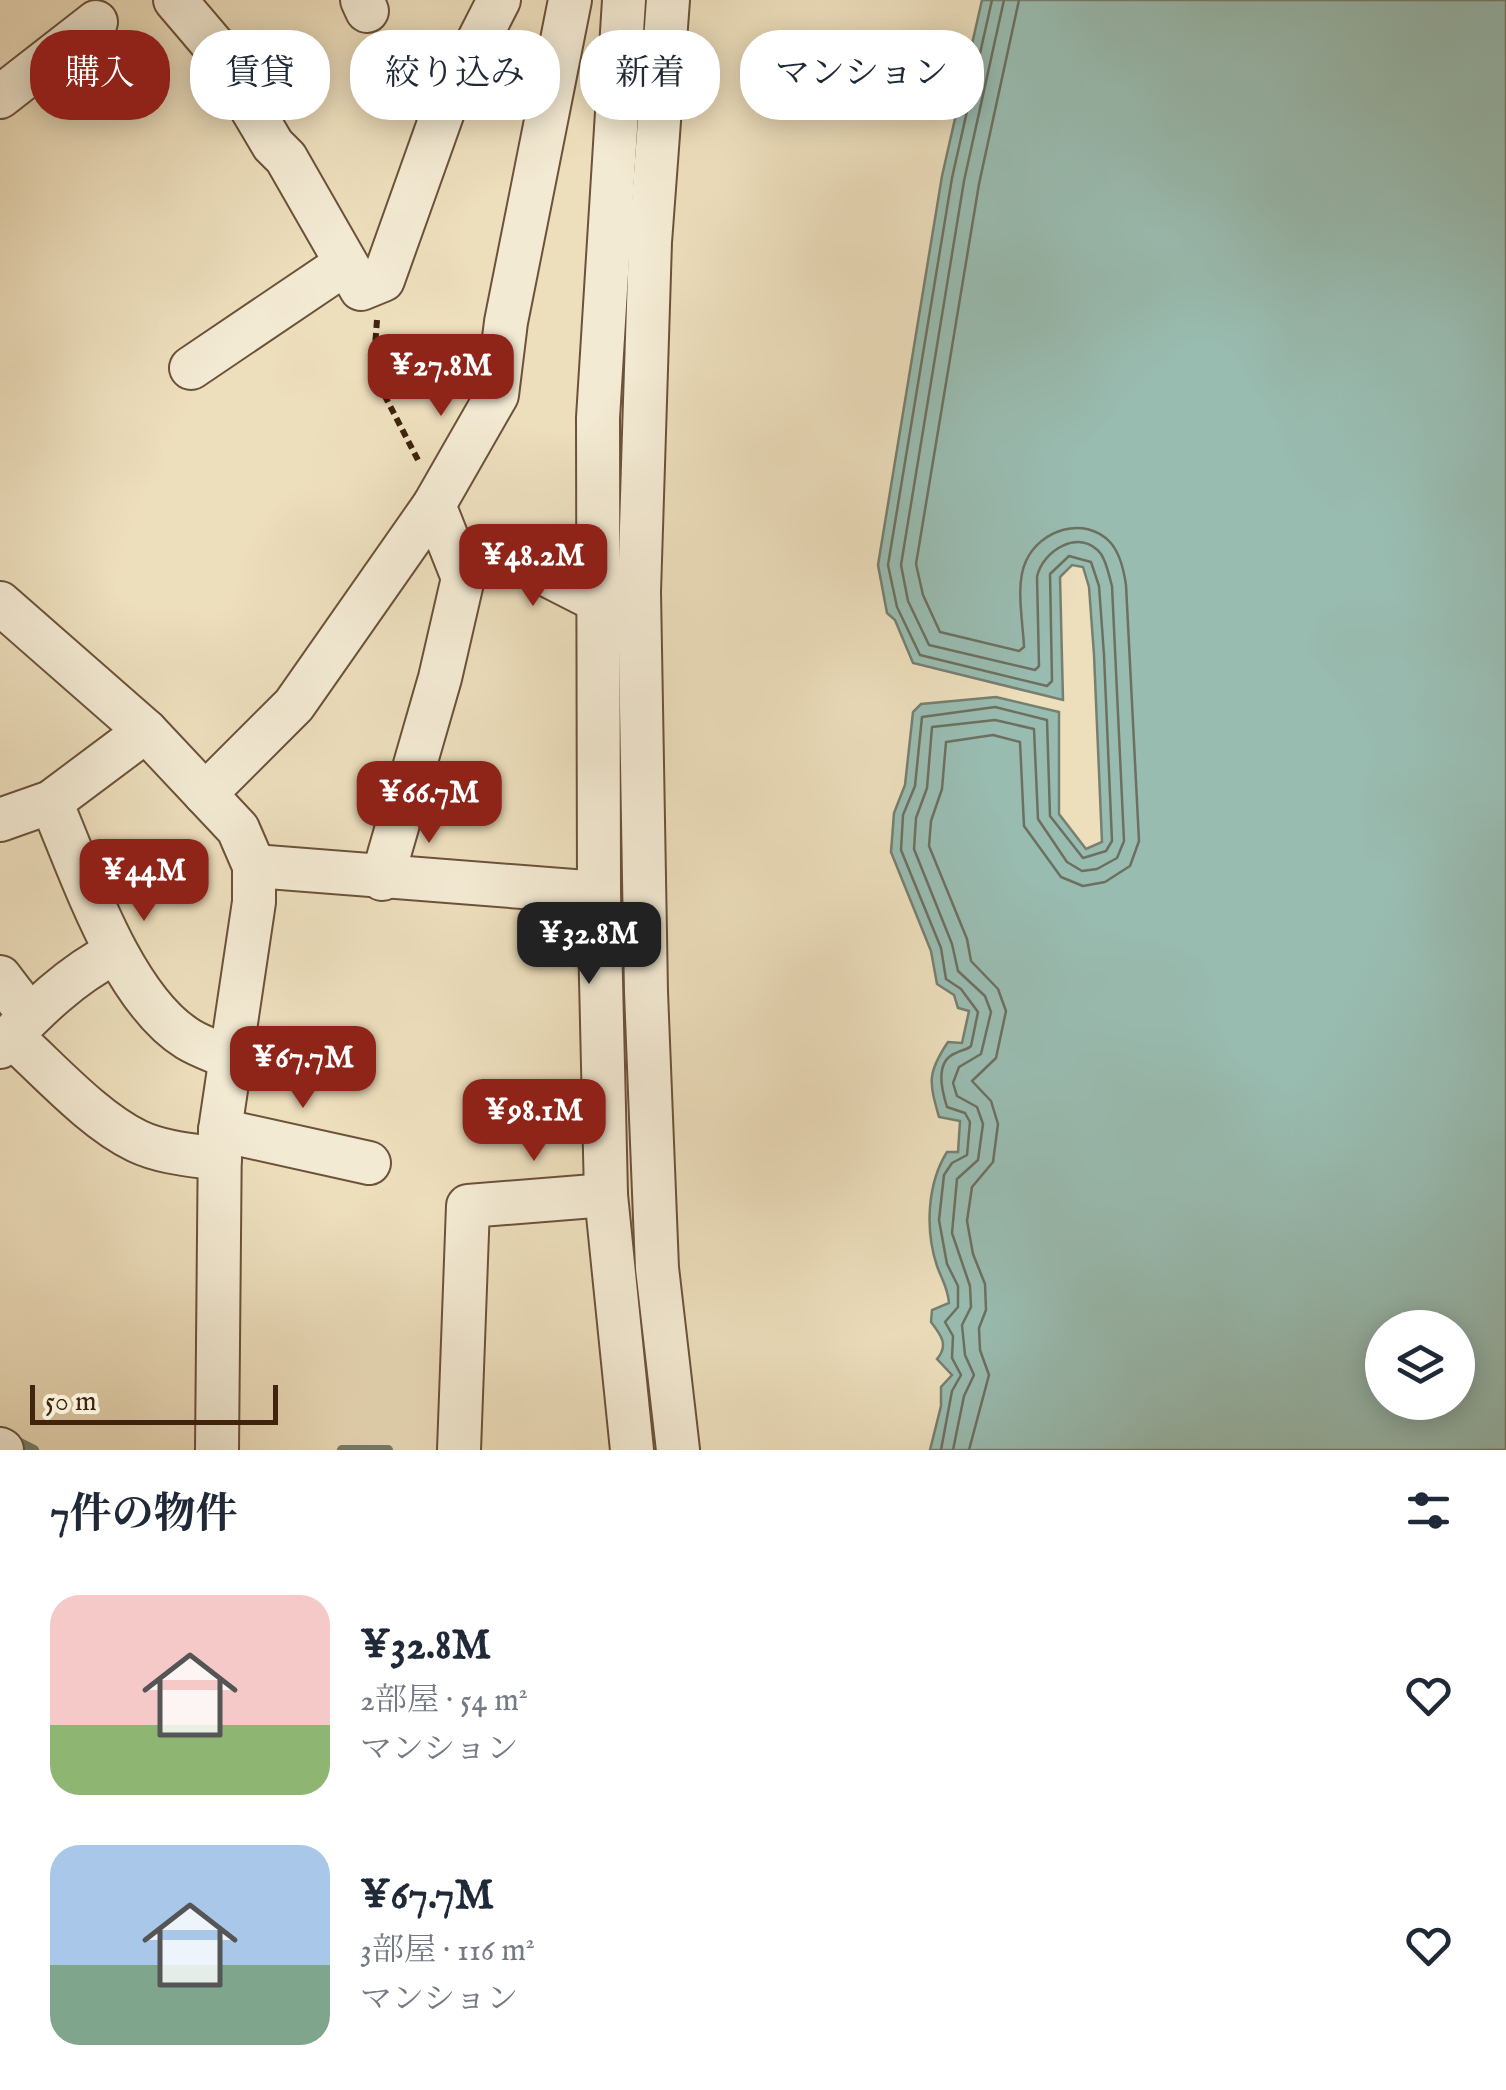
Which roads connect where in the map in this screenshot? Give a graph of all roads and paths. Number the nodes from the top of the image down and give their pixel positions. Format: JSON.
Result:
{"nodes":[{"id":1,"x":176,"y":0,"type":"edge"},
{"id":2,"x":499,"y":0,"type":"edge"},
{"id":3,"x":570,"y":0,"type":"edge"},
{"id":4,"x":624,"y":0,"type":"edge"},
{"id":5,"x":665,"y":4,"type":"edge"},
{"id":6,"x":96,"y":22,"type":"dead end"},
{"id":7,"x":0,"y":97,"type":"edge"},
{"id":8,"x":357,"y":275,"type":"junction"},
{"id":9,"x":191,"y":368,"type":"dead end"},
{"id":10,"x":436,"y":500,"type":"junction"},
{"id":11,"x":462,"y":578,"type":"junction"},
{"id":12,"x":598,"y":601,"type":"junction"},
{"id":13,"x":0,"y":603,"type":"edge"},
{"id":14,"x":146,"y":731,"type":"junction"},
{"id":15,"x":205,"y":794,"type":"junction"},
{"id":16,"x":51,"y":802,"type":"junction"},
{"id":17,"x":0,"y":820,"type":"edge"},
{"id":18,"x":254,"y":866,"type":"junction"},
{"id":19,"x":382,"y":879,"type":"junction"},
{"id":20,"x":599,"y":900,"type":"junction"},
{"id":21,"x":116,"y":952,"type":"junction"},
{"id":22,"x":0,"y":977,"type":"edge"},
{"id":23,"x":646,"y":992,"type":"junction"},
{"id":24,"x":13,"y":1033,"type":"edge"},
{"id":25,"x":230,"y":1058,"type":"junction"},
{"id":26,"x":220,"y":1144,"type":"junction"},
{"id":27,"x":369,"y":1163,"type":"dead end"},
{"id":28,"x":606,"y":1195,"type":"junction"},
{"id":29,"x":459,"y":1449,"type":"edge"},
{"id":30,"x":216,"y":1450,"type":"edge"},
{"id":31,"x":632,"y":1450,"type":"edge"},
{"id":32,"x":678,"y":1450,"type":"edge"}],
"edges":[{"from":1,"to":8,"type":"street"},
{"from":2,"to":8,"type":"street"},
{"from":3,"to":10,"type":"street"},
{"from":4,"to":12,"type":"street"},
{"from":5,"to":23,"type":"street"},
{"from":6,"to":7,"type":"street"},
{"from":8,"to":9,"type":"street"},
{"from":8,"to":10,"type":"path"},
{"from":10,"to":11,"type":"street"},
{"from":10,"to":15,"type":"street"},
{"from":11,"to":12,"type":"street"},
{"from":11,"to":19,"type":"street"},
{"from":12,"to":20,"type":"street"},
{"from":13,"to":14,"type":"street"},
{"from":14,"to":15,"type":"street"},
{"from":14,"to":16,"type":"street"},
{"from":15,"to":18,"type":"street"},
{"from":16,"to":17,"type":"street"},
{"from":16,"to":21,"type":"street"},
{"from":18,"to":19,"type":"street"},
{"from":18,"to":25,"type":"street"},
{"from":19,"to":20,"type":"street"},
{"from":20,"to":23,"type":"street"},
{"from":20,"to":28,"type":"street"},
{"from":21,"to":24,"type":"street"},
{"from":21,"to":25,"type":"street"},
{"from":22,"to":24,"type":"street"},
{"from":23,"to":32,"type":"street"},
{"from":24,"to":26,"type":"street"},
{"from":25,"to":26,"type":"street"},
{"from":26,"to":27,"type":"street"},
{"from":26,"to":30,"type":"street"},
{"from":28,"to":29,"type":"street"},
{"from":28,"to":31,"type":"street"}]}
